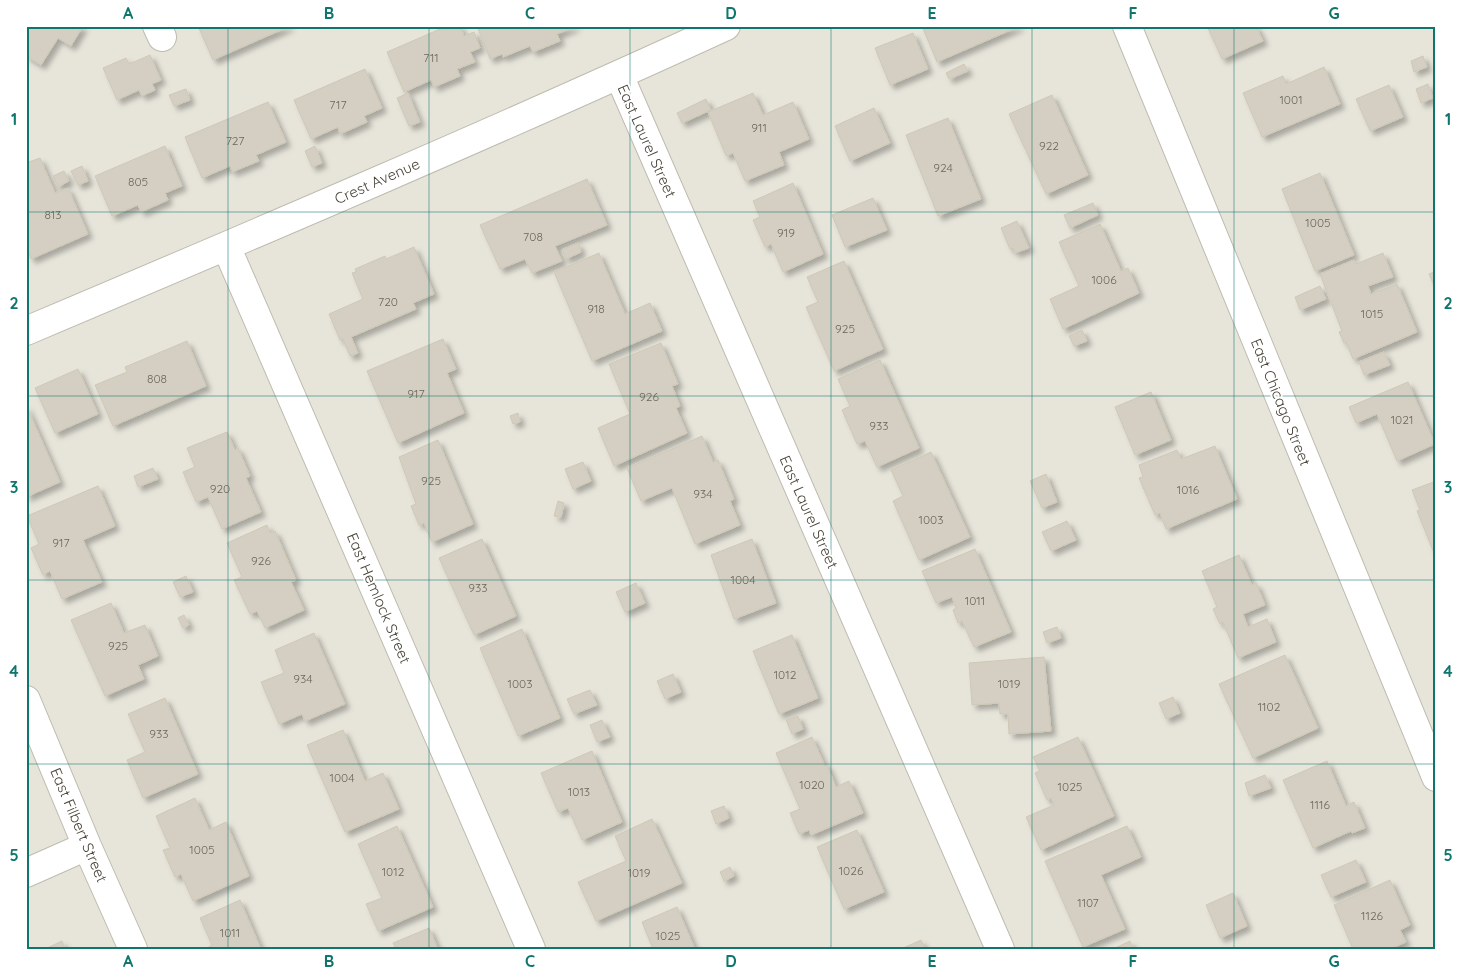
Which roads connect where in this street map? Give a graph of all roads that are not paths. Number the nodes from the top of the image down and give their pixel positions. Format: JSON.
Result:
{"nodes":[{"id":1,"x":726,"y":26,"type":"edge"},
{"id":2,"x":1127,"y":26,"type":"edge"},
{"id":3,"x":619,"y":76,"type":"junction"},
{"id":4,"x":226,"y":246,"type":"junction"},
{"id":5,"x":26,"y":331,"type":"edge"},
{"id":6,"x":26,"y":700,"type":"edge"},
{"id":7,"x":1436,"y":777,"type":"edge"},
{"id":8,"x":87,"y":846,"type":"junction"},
{"id":9,"x":26,"y":873,"type":"edge"},
{"id":10,"x":133,"y":949,"type":"edge"},
{"id":11,"x":531,"y":949,"type":"edge"},
{"id":12,"x":1000,"y":949,"type":"edge"}],
"edges":[{"from":1,"to":3,"type":"street","name":"Crest Avenue"},
{"from":2,"to":7,"type":"street","name":"East Chicago Street"},
{"from":3,"to":4,"type":"street","name":"Crest Avenue"},
{"from":3,"to":12,"type":"street","name":"East Laurel Street"},
{"from":4,"to":5,"type":"street","name":"Crest Avenue"},
{"from":4,"to":11,"type":"street","name":"East Hemlock Street"},
{"from":6,"to":8,"type":"street","name":"East Filbert Street"},
{"from":8,"to":9,"type":"street"},
{"from":8,"to":10,"type":"street","name":"East Filbert Street"}]}
